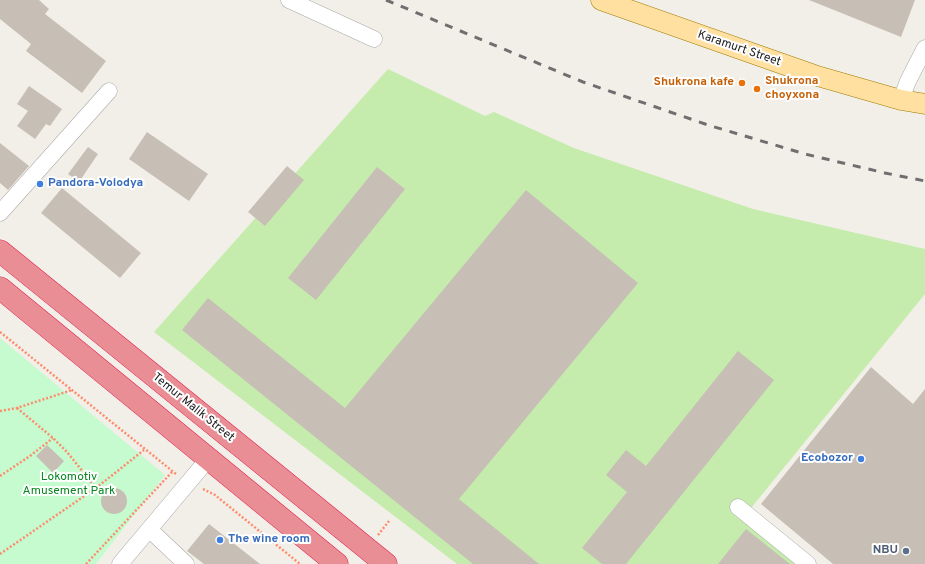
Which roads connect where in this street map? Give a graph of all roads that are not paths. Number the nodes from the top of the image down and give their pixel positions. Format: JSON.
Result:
{"nodes":[{"id":1,"x":289,"y":0,"type":"edge"},
{"id":2,"x":601,"y":0,"type":"edge"},
{"id":3,"x":622,"y":0,"type":"edge"},
{"id":4,"x":374,"y":39,"type":"dead end"},
{"id":5,"x":925,"y":48,"type":"edge"},
{"id":6,"x":109,"y":91,"type":"dead end"},
{"id":7,"x":902,"y":97,"type":"junction"},
{"id":8,"x":925,"y":97,"type":"edge"},
{"id":9,"x":925,"y":104,"type":"edge"},
{"id":10,"x":0,"y":213,"type":"edge"},
{"id":11,"x":0,"y":251,"type":"edge"},
{"id":12,"x":0,"y":288,"type":"edge"},
{"id":13,"x":209,"y":458,"type":"junction"},
{"id":14,"x":310,"y":502,"type":"junction"},
{"id":15,"x":738,"y":506,"type":"dead end"},
{"id":16,"x":290,"y":525,"type":"junction"},
{"id":17,"x":149,"y":529,"type":"junction"},
{"id":18,"x":120,"y":564,"type":"edge"},
{"id":19,"x":186,"y":564,"type":"edge"},
{"id":20,"x":337,"y":564,"type":"edge"},
{"id":21,"x":386,"y":564,"type":"edge"},
{"id":22,"x":808,"y":564,"type":"edge"}],
"edges":[{"from":1,"to":4,"type":"street"},
{"from":2,"to":7,"type":"main road","name":"Karamurt Street"},
{"from":3,"to":7,"type":"main road","name":"Karamurt Street"},
{"from":5,"to":7,"type":"street"},
{"from":6,"to":10,"type":"street"},
{"from":7,"to":8,"type":"main road","name":"Karamurt Street"},
{"from":7,"to":9,"type":"main road","name":"Karamurt Street"},
{"from":11,"to":14,"type":"highway","name":"Temur Malik Street"},
{"from":12,"to":13,"type":"highway"},
{"from":13,"to":16,"type":"highway"},
{"from":13,"to":17,"type":"street"},
{"from":14,"to":16,"type":"highway"},
{"from":14,"to":21,"type":"highway","name":"Temur Malik Street"},
{"from":15,"to":22,"type":"street"},
{"from":16,"to":20,"type":"highway"},
{"from":17,"to":18,"type":"street"},
{"from":17,"to":19,"type":"street"}]}
